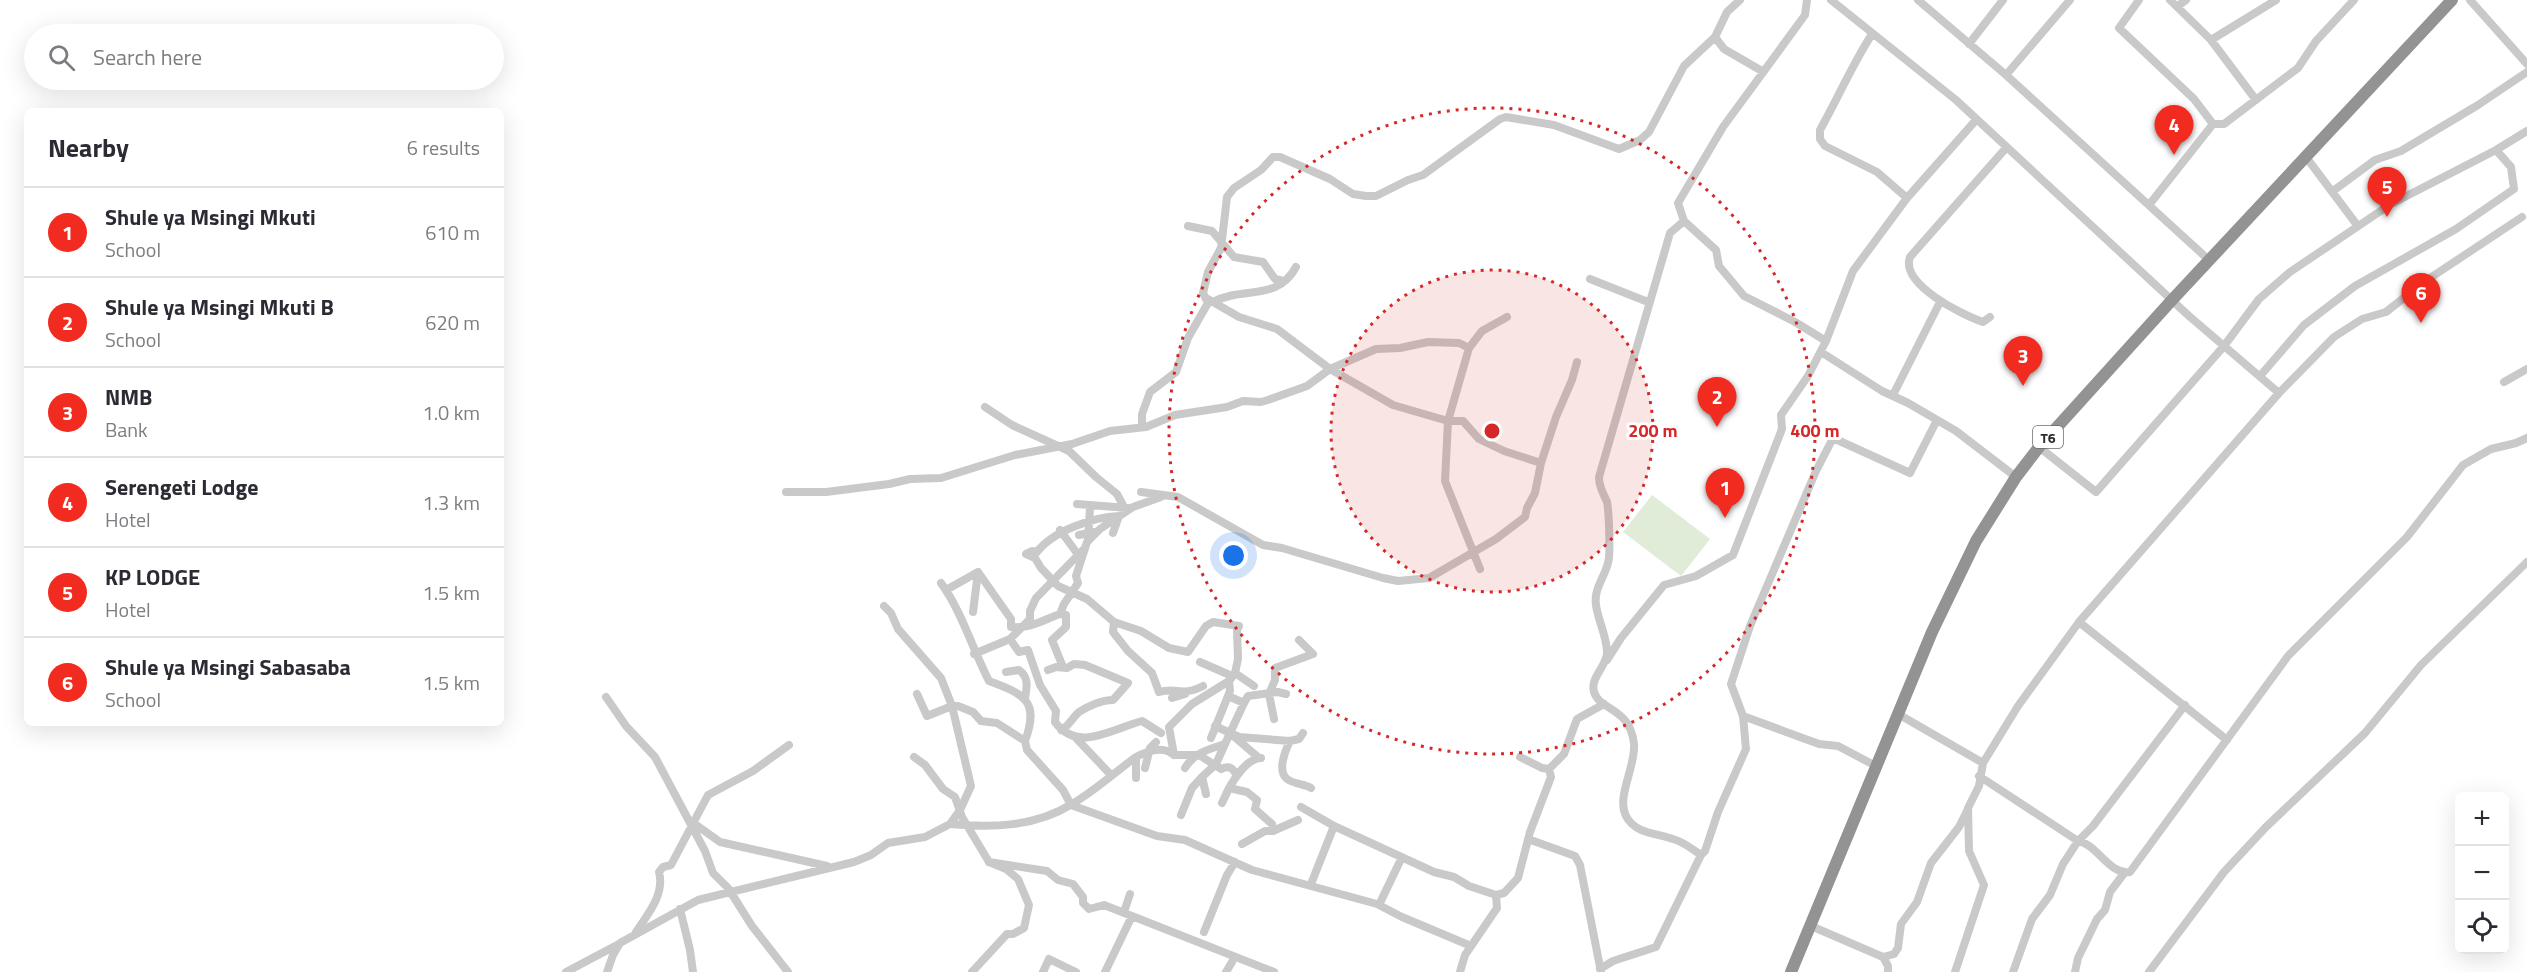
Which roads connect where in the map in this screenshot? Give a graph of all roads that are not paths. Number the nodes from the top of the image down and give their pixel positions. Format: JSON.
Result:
{"nodes":[{"id":1,"x":1740,"y":0,"type":"edge"},
{"id":2,"x":1807,"y":0,"type":"edge"},
{"id":3,"x":1831,"y":0,"type":"edge"},
{"id":4,"x":1918,"y":0,"type":"edge"},
{"id":5,"x":2004,"y":0,"type":"edge"},
{"id":6,"x":2070,"y":0,"type":"edge"},
{"id":7,"x":2139,"y":0,"type":"edge"},
{"id":8,"x":2170,"y":0,"type":"edge"},
{"id":9,"x":2186,"y":0,"type":"edge"},
{"id":10,"x":2276,"y":0,"type":"edge"},
{"id":11,"x":2354,"y":0,"type":"edge"},
{"id":12,"x":2452,"y":0,"type":"edge"},
{"id":13,"x":2470,"y":0,"type":"edge"},
{"id":14,"x":2178,"y":6,"type":"junction"},
{"id":15,"x":1872,"y":34,"type":"junction"},
{"id":16,"x":1715,"y":38,"type":"junction"},
{"id":17,"x":2211,"y":40,"type":"junction"},
{"id":18,"x":1969,"y":44,"type":"junction"},
{"id":19,"x":2527,"y":64,"type":"edge"},
{"id":20,"x":1762,"y":71,"type":"junction"},
{"id":21,"x":2527,"y":72,"type":"edge"},
{"id":22,"x":2006,"y":75,"type":"junction"},
{"id":23,"x":2256,"y":100,"type":"junction"},
{"id":24,"x":1976,"y":120,"type":"junction"},
{"id":25,"x":2213,"y":124,"type":"junction"},
{"id":26,"x":2527,"y":131,"type":"edge"},
{"id":27,"x":2006,"y":148,"type":"junction"},
{"id":28,"x":2496,"y":150,"type":"junction"},
{"id":29,"x":2306,"y":156,"type":"junction"},
{"id":30,"x":2333,"y":191,"type":"junction"},
{"id":31,"x":1907,"y":198,"type":"junction"},
{"id":32,"x":2149,"y":205,"type":"junction"},
{"id":33,"x":2522,"y":217,"type":"dead end"},
{"id":34,"x":1684,"y":221,"type":"junction"},
{"id":35,"x":2357,"y":225,"type":"junction"},
{"id":36,"x":1188,"y":226,"type":"dead end"},
{"id":37,"x":1221,"y":242,"type":"junction"},
{"id":38,"x":2210,"y":261,"type":"junction"},
{"id":39,"x":1296,"y":267,"type":"dead end"},
{"id":40,"x":1590,"y":279,"type":"dead end"},
{"id":41,"x":1284,"y":281,"type":"junction"},
{"id":42,"x":1210,"y":300,"type":"junction"},
{"id":43,"x":2172,"y":300,"type":"junction"},
{"id":44,"x":1648,"y":302,"type":"junction"},
{"id":45,"x":1940,"y":302,"type":"junction"},
{"id":46,"x":1507,"y":317,"type":"dead end"},
{"id":47,"x":1990,"y":317,"type":"dead end"},
{"id":48,"x":1826,"y":341,"type":"junction"},
{"id":49,"x":2224,"y":346,"type":"junction"},
{"id":50,"x":1469,"y":348,"type":"junction"},
{"id":51,"x":1821,"y":352,"type":"junction"},
{"id":52,"x":1577,"y":362,"type":"dead end"},
{"id":53,"x":1330,"y":369,"type":"junction"},
{"id":54,"x":2527,"y":369,"type":"edge"},
{"id":55,"x":2260,"y":376,"type":"junction"},
{"id":56,"x":2504,"y":382,"type":"dead end"},
{"id":57,"x":2279,"y":393,"type":"junction"},
{"id":58,"x":1893,"y":395,"type":"junction"},
{"id":59,"x":985,"y":406,"type":"dead end"},
{"id":60,"x":1937,"y":420,"type":"junction"},
{"id":61,"x":1448,"y":421,"type":"junction"},
{"id":62,"x":1142,"y":427,"type":"junction"},
{"id":63,"x":2527,"y":438,"type":"edge"},
{"id":64,"x":1062,"y":446,"type":"junction"},
{"id":65,"x":2039,"y":447,"type":"junction"},
{"id":66,"x":1541,"y":464,"type":"junction"},
{"id":67,"x":2016,"y":477,"type":"junction"},
{"id":68,"x":786,"y":492,"type":"dead end"},
{"id":69,"x":1141,"y":492,"type":"dead end"},
{"id":70,"x":1162,"y":496,"type":"junction"},
{"id":71,"x":1077,"y":504,"type":"dead end"},
{"id":72,"x":1090,"y":507,"type":"junction"},
{"id":73,"x":1129,"y":508,"type":"junction"},
{"id":74,"x":1119,"y":516,"type":"junction"},
{"id":75,"x":1090,"y":522,"type":"junction"},
{"id":76,"x":1061,"y":532,"type":"junction"},
{"id":77,"x":1093,"y":532,"type":"junction"},
{"id":78,"x":1113,"y":533,"type":"dead end"},
{"id":79,"x":1079,"y":535,"type":"dead end"},
{"id":80,"x":1474,"y":553,"type":"junction"},
{"id":81,"x":1080,"y":557,"type":"junction"},
{"id":82,"x":2527,"y":562,"type":"edge"},
{"id":83,"x":1480,"y":569,"type":"dead end"},
{"id":84,"x":978,"y":572,"type":"junction"},
{"id":85,"x":1055,"y":581,"type":"junction"},
{"id":86,"x":1074,"y":592,"type":"junction"},
{"id":87,"x":884,"y":606,"type":"dead end"},
{"id":88,"x":973,"y":612,"type":"dead end"},
{"id":89,"x":1060,"y":614,"type":"junction"},
{"id":90,"x":1114,"y":622,"type":"junction"},
{"id":91,"x":2079,"y":622,"type":"junction"},
{"id":92,"x":1021,"y":628,"type":"junction"},
{"id":93,"x":1010,"y":639,"type":"junction"},
{"id":94,"x":1299,"y":640,"type":"dead end"},
{"id":95,"x":1019,"y":652,"type":"junction"},
{"id":96,"x":974,"y":654,"type":"junction"},
{"id":97,"x":1200,"y":662,"type":"dead end"},
{"id":98,"x":1063,"y":667,"type":"junction"},
{"id":99,"x":1603,"y":667,"type":"junction"},
{"id":100,"x":1048,"y":670,"type":"dead end"},
{"id":101,"x":1021,"y":671,"type":"junction"},
{"id":102,"x":1006,"y":672,"type":"dead end"},
{"id":103,"x":1232,"y":677,"type":"junction"},
{"id":104,"x":1203,"y":686,"type":"dead end"},
{"id":105,"x":1254,"y":686,"type":"dead end"},
{"id":106,"x":1189,"y":693,"type":"junction"},
{"id":107,"x":917,"y":694,"type":"dead end"},
{"id":108,"x":1269,"y":694,"type":"junction"},
{"id":109,"x":1286,"y":694,"type":"dead end"},
{"id":110,"x":1228,"y":696,"type":"junction"},
{"id":111,"x":606,"y":697,"type":"dead end"},
{"id":112,"x":1025,"y":698,"type":"junction"},
{"id":113,"x":1172,"y":698,"type":"dead end"},
{"id":114,"x":1244,"y":703,"type":"junction"},
{"id":115,"x":1604,"y":704,"type":"junction"},
{"id":116,"x":2185,"y":705,"type":"junction"},
{"id":117,"x":952,"y":706,"type":"junction"},
{"id":118,"x":1898,"y":714,"type":"junction"},
{"id":119,"x":1743,"y":716,"type":"junction"},
{"id":120,"x":1274,"y":719,"type":"dead end"},
{"id":121,"x":1215,"y":726,"type":"junction"},
{"id":122,"x":1061,"y":730,"type":"junction"},
{"id":123,"x":1161,"y":733,"type":"dead end"},
{"id":124,"x":1230,"y":733,"type":"junction"},
{"id":125,"x":1303,"y":733,"type":"dead end"},
{"id":126,"x":1076,"y":738,"type":"junction"},
{"id":127,"x":1211,"y":738,"type":"dead end"},
{"id":128,"x":2227,"y":740,"type":"junction"},
{"id":129,"x":1025,"y":741,"type":"junction"},
{"id":130,"x":1290,"y":741,"type":"junction"},
{"id":131,"x":1156,"y":742,"type":"dead end"},
{"id":132,"x":1225,"y":744,"type":"junction"},
{"id":133,"x":789,"y":745,"type":"dead end"},
{"id":134,"x":1151,"y":751,"type":"junction"},
{"id":135,"x":1174,"y":754,"type":"junction"},
{"id":136,"x":1199,"y":755,"type":"junction"},
{"id":137,"x":914,"y":757,"type":"dead end"},
{"id":138,"x":1136,"y":757,"type":"junction"},
{"id":139,"x":1520,"y":757,"type":"dead end"},
{"id":140,"x":1216,"y":764,"type":"junction"},
{"id":141,"x":1983,"y":764,"type":"junction"},
{"id":142,"x":1876,"y":766,"type":"junction"},
{"id":143,"x":1145,"y":768,"type":"dead end"},
{"id":144,"x":1185,"y":768,"type":"dead end"},
{"id":145,"x":1549,"y":769,"type":"junction"},
{"id":146,"x":1111,"y":775,"type":"junction"},
{"id":147,"x":1237,"y":775,"type":"junction"},
{"id":148,"x":1979,"y":776,"type":"junction"},
{"id":149,"x":1202,"y":777,"type":"junction"},
{"id":150,"x":1136,"y":778,"type":"dead end"},
{"id":151,"x":1229,"y":788,"type":"junction"},
{"id":152,"x":1311,"y":788,"type":"dead end"},
{"id":153,"x":1206,"y":794,"type":"dead end"},
{"id":154,"x":1222,"y":803,"type":"dead end"},
{"id":155,"x":1071,"y":805,"type":"junction"},
{"id":156,"x":1301,"y":807,"type":"dead end"},
{"id":157,"x":1968,"y":808,"type":"junction"},
{"id":158,"x":960,"y":810,"type":"junction"},
{"id":159,"x":1181,"y":815,"type":"dead end"},
{"id":160,"x":1298,"y":820,"type":"dead end"},
{"id":161,"x":692,"y":823,"type":"junction"},
{"id":162,"x":950,"y":824,"type":"junction"},
{"id":163,"x":968,"y":825,"type":"junction"},
{"id":164,"x":1334,"y":826,"type":"junction"},
{"id":165,"x":1273,"y":831,"type":"junction"},
{"id":166,"x":1528,"y":839,"type":"junction"},
{"id":167,"x":2078,"y":841,"type":"junction"},
{"id":168,"x":1242,"y":844,"type":"dead end"},
{"id":169,"x":1701,"y":855,"type":"junction"},
{"id":170,"x":1402,"y":857,"type":"junction"},
{"id":171,"x":989,"y":862,"type":"junction"},
{"id":172,"x":1235,"y":862,"type":"junction"},
{"id":173,"x":828,"y":867,"type":"junction"},
{"id":174,"x":2125,"y":872,"type":"junction"},
{"id":175,"x":1311,"y":884,"type":"junction"},
{"id":176,"x":732,"y":893,"type":"junction"},
{"id":177,"x":1130,"y":894,"type":"dead end"},
{"id":178,"x":1496,"y":895,"type":"junction"},
{"id":179,"x":1379,"y":905,"type":"junction"},
{"id":180,"x":680,"y":909,"type":"junction"},
{"id":181,"x":1128,"y":914,"type":"junction"},
{"id":182,"x":1811,"y":926,"type":"junction"},
{"id":183,"x":1204,"y":932,"type":"dead end"},
{"id":184,"x":634,"y":935,"type":"junction"},
{"id":185,"x":620,"y":943,"type":"junction"},
{"id":186,"x":1471,"y":946,"type":"junction"},
{"id":187,"x":1883,"y":957,"type":"junction"},
{"id":188,"x":1232,"y":962,"type":"dead end"},
{"id":189,"x":1601,"y":970,"type":"edge"},
{"id":190,"x":566,"y":972,"type":"edge"},
{"id":191,"x":607,"y":972,"type":"edge"},
{"id":192,"x":693,"y":972,"type":"edge"},
{"id":193,"x":788,"y":972,"type":"edge"},
{"id":194,"x":972,"y":972,"type":"edge"},
{"id":195,"x":1043,"y":972,"type":"edge"},
{"id":196,"x":1076,"y":972,"type":"edge"},
{"id":197,"x":1105,"y":972,"type":"edge"},
{"id":198,"x":1226,"y":972,"type":"edge"},
{"id":199,"x":1274,"y":972,"type":"edge"},
{"id":200,"x":1460,"y":972,"type":"edge"},
{"id":201,"x":1791,"y":972,"type":"edge"},
{"id":202,"x":1888,"y":972,"type":"edge"},
{"id":203,"x":1955,"y":972,"type":"edge"},
{"id":204,"x":2013,"y":972,"type":"edge"},
{"id":205,"x":2075,"y":972,"type":"edge"},
{"id":206,"x":2149,"y":972,"type":"edge"}],
"edges":[{"from":1,"to":16,"type":"street"},
{"from":2,"to":20,"type":"street"},
{"from":3,"to":15,"type":"street"},
{"from":4,"to":18,"type":"street"},
{"from":5,"to":18,"type":"street"},
{"from":6,"to":22,"type":"street"},
{"from":7,"to":25,"type":"street"},
{"from":8,"to":14,"type":"street"},
{"from":9,"to":14,"type":"street"},
{"from":10,"to":17,"type":"street"},
{"from":11,"to":23,"type":"street"},
{"from":12,"to":29,"type":"highway","number":"T6"},
{"from":13,"to":19,"type":"street"},
{"from":14,"to":17,"type":"street"},
{"from":15,"to":24,"type":"street"},
{"from":15,"to":31,"type":"street"},
{"from":16,"to":20,"type":"street"},
{"from":16,"to":37,"type":"street"},
{"from":17,"to":23,"type":"street"},
{"from":18,"to":22,"type":"street"},
{"from":20,"to":34,"type":"street"},
{"from":21,"to":30,"type":"street"},
{"from":22,"to":32,"type":"street"},
{"from":23,"to":25,"type":"street"},
{"from":24,"to":27,"type":"street"},
{"from":24,"to":31,"type":"street"},
{"from":25,"to":32,"type":"street"},
{"from":26,"to":28,"type":"street"},
{"from":27,"to":43,"type":"street"},
{"from":27,"to":45,"type":"street"},
{"from":28,"to":35,"type":"street"},
{"from":28,"to":55,"type":"street"},
{"from":29,"to":30,"type":"street"},
{"from":29,"to":38,"type":"highway","number":"T6"},
{"from":30,"to":35,"type":"street"},
{"from":31,"to":48,"type":"street"},
{"from":32,"to":38,"type":"street"},
{"from":33,"to":57,"type":"street"},
{"from":34,"to":44,"type":"street"},
{"from":34,"to":48,"type":"street"},
{"from":35,"to":49,"type":"street"},
{"from":36,"to":37,"type":"street"},
{"from":37,"to":41,"type":"street"},
{"from":37,"to":42,"type":"street"},
{"from":38,"to":43,"type":"highway","number":"T6"},
{"from":39,"to":41,"type":"street"},
{"from":40,"to":44,"type":"street"},
{"from":41,"to":42,"type":"street"},
{"from":42,"to":53,"type":"street"},
{"from":42,"to":62,"type":"street"},
{"from":43,"to":49,"type":"street"},
{"from":43,"to":65,"type":"highway","number":"T6"},
{"from":44,"to":99,"type":"street"},
{"from":45,"to":47,"type":"street"},
{"from":45,"to":58,"type":"street"},
{"from":46,"to":50,"type":"street"},
{"from":48,"to":51,"type":"street"},
{"from":49,"to":55,"type":"street"},
{"from":49,"to":65,"type":"street"},
{"from":50,"to":53,"type":"street"},
{"from":50,"to":61,"type":"street"},
{"from":51,"to":58,"type":"street"},
{"from":51,"to":99,"type":"street"},
{"from":52,"to":66,"type":"street"},
{"from":53,"to":61,"type":"street"},
{"from":53,"to":62,"type":"street"},
{"from":54,"to":56,"type":"street"},
{"from":55,"to":57,"type":"street"},
{"from":57,"to":91,"type":"street"},
{"from":58,"to":60,"type":"street"},
{"from":59,"to":64,"type":"street"},
{"from":60,"to":67,"type":"street"},
{"from":60,"to":119,"type":"street"},
{"from":61,"to":66,"type":"street"},
{"from":61,"to":80,"type":"street"},
{"from":62,"to":64,"type":"street"},
{"from":63,"to":128,"type":"street"},
{"from":64,"to":68,"type":"street"},
{"from":64,"to":73,"type":"street"},
{"from":65,"to":67,"type":"highway","number":"T6"},
{"from":66,"to":80,"type":"street"},
{"from":67,"to":118,"type":"highway","number":"T6"},
{"from":69,"to":70,"type":"street"},
{"from":70,"to":73,"type":"street"},
{"from":70,"to":80,"type":"street"},
{"from":71,"to":72,"type":"street"},
{"from":72,"to":73,"type":"street"},
{"from":72,"to":75,"type":"street"},
{"from":73,"to":74,"type":"street"},
{"from":74,"to":75,"type":"street"},
{"from":74,"to":77,"type":"street"},
{"from":74,"to":78,"type":"street"},
{"from":75,"to":76,"type":"street"},
{"from":75,"to":77,"type":"street"},
{"from":76,"to":81,"type":"street"},
{"from":76,"to":85,"type":"street"},
{"from":77,"to":79,"type":"street"},
{"from":77,"to":81,"type":"street"},
{"from":80,"to":83,"type":"street"},
{"from":81,"to":85,"type":"street"},
{"from":81,"to":86,"type":"street"},
{"from":82,"to":206,"type":"street"},
{"from":84,"to":88,"type":"street"},
{"from":84,"to":92,"type":"street"},
{"from":84,"to":96,"type":"street"},
{"from":85,"to":86,"type":"street"},
{"from":85,"to":92,"type":"street"},
{"from":86,"to":89,"type":"street"},
{"from":86,"to":90,"type":"street"},
{"from":87,"to":117,"type":"street"},
{"from":89,"to":92,"type":"street"},
{"from":89,"to":98,"type":"street"},
{"from":90,"to":103,"type":"street"},
{"from":90,"to":106,"type":"street"},
{"from":91,"to":116,"type":"street"},
{"from":91,"to":141,"type":"street"},
{"from":92,"to":93,"type":"street"},
{"from":93,"to":95,"type":"street"},
{"from":93,"to":96,"type":"street"},
{"from":94,"to":108,"type":"street"},
{"from":95,"to":101,"type":"street"},
{"from":95,"to":122,"type":"street"},
{"from":96,"to":112,"type":"street"},
{"from":97,"to":103,"type":"street"},
{"from":98,"to":100,"type":"street"},
{"from":98,"to":122,"type":"street"},
{"from":99,"to":115,"type":"street"},
{"from":101,"to":102,"type":"street"},
{"from":101,"to":112,"type":"street"},
{"from":103,"to":105,"type":"street"},
{"from":103,"to":110,"type":"street"},
{"from":103,"to":135,"type":"street"},
{"from":104,"to":106,"type":"street"},
{"from":106,"to":113,"type":"street"},
{"from":107,"to":117,"type":"street"},
{"from":108,"to":109,"type":"street"},
{"from":108,"to":114,"type":"street"},
{"from":108,"to":120,"type":"street"},
{"from":110,"to":114,"type":"street"},
{"from":110,"to":121,"type":"street"},
{"from":111,"to":161,"type":"street"},
{"from":112,"to":129,"type":"street"},
{"from":114,"to":124,"type":"street"},
{"from":115,"to":145,"type":"street"},
{"from":115,"to":169,"type":"street"},
{"from":116,"to":128,"type":"street"},
{"from":116,"to":167,"type":"street"},
{"from":117,"to":129,"type":"street"},
{"from":117,"to":158,"type":"street"},
{"from":118,"to":141,"type":"street"},
{"from":118,"to":142,"type":"highway","number":"T6"},
{"from":119,"to":142,"type":"street"},
{"from":119,"to":169,"type":"street"},
{"from":121,"to":124,"type":"street"},
{"from":121,"to":127,"type":"street"},
{"from":122,"to":126,"type":"street"},
{"from":123,"to":126,"type":"street"},
{"from":124,"to":130,"type":"street"},
{"from":124,"to":132,"type":"street"},
{"from":124,"to":147,"type":"street"},
{"from":125,"to":130,"type":"street"},
{"from":126,"to":146,"type":"street"},
{"from":128,"to":174,"type":"street"},
{"from":129,"to":155,"type":"street"},
{"from":130,"to":152,"type":"street"},
{"from":131,"to":134,"type":"street"},
{"from":132,"to":136,"type":"street"},
{"from":132,"to":140,"type":"street"},
{"from":133,"to":161,"type":"street"},
{"from":134,"to":135,"type":"street"},
{"from":134,"to":138,"type":"street"},
{"from":134,"to":143,"type":"street"},
{"from":135,"to":136,"type":"street"},
{"from":136,"to":140,"type":"street"},
{"from":136,"to":144,"type":"street"},
{"from":137,"to":158,"type":"street"},
{"from":138,"to":146,"type":"street"},
{"from":138,"to":150,"type":"street"},
{"from":139,"to":145,"type":"street"},
{"from":140,"to":147,"type":"street"},
{"from":140,"to":149,"type":"street"},
{"from":141,"to":148,"type":"street"},
{"from":142,"to":182,"type":"highway","number":"T6"},
{"from":145,"to":166,"type":"street"},
{"from":146,"to":155,"type":"street"},
{"from":147,"to":151,"type":"street"},
{"from":148,"to":157,"type":"street"},
{"from":148,"to":167,"type":"street"},
{"from":149,"to":153,"type":"street"},
{"from":149,"to":159,"type":"street"},
{"from":151,"to":154,"type":"street"},
{"from":151,"to":165,"type":"street"},
{"from":155,"to":163,"type":"street"},
{"from":155,"to":172,"type":"street"},
{"from":156,"to":164,"type":"street"},
{"from":157,"to":187,"type":"street"},
{"from":157,"to":203,"type":"street"},
{"from":158,"to":162,"type":"street"},
{"from":158,"to":163,"type":"street"},
{"from":160,"to":165,"type":"street"},
{"from":161,"to":173,"type":"street"},
{"from":161,"to":176,"type":"street"},
{"from":161,"to":184,"type":"street"},
{"from":162,"to":163,"type":"street"},
{"from":162,"to":173,"type":"street"},
{"from":163,"to":171,"type":"street"},
{"from":164,"to":170,"type":"street"},
{"from":164,"to":175,"type":"street"},
{"from":165,"to":168,"type":"street"},
{"from":166,"to":178,"type":"street"},
{"from":166,"to":189,"type":"street"},
{"from":167,"to":174,"type":"street"},
{"from":167,"to":204,"type":"street"},
{"from":169,"to":189,"type":"street"},
{"from":170,"to":178,"type":"street"},
{"from":170,"to":179,"type":"street"},
{"from":171,"to":181,"type":"street"},
{"from":171,"to":194,"type":"street"},
{"from":172,"to":175,"type":"street"},
{"from":172,"to":183,"type":"street"},
{"from":173,"to":176,"type":"street"},
{"from":174,"to":205,"type":"street"},
{"from":175,"to":179,"type":"street"},
{"from":176,"to":180,"type":"street"},
{"from":176,"to":193,"type":"street"},
{"from":177,"to":181,"type":"street"},
{"from":178,"to":186,"type":"street"},
{"from":179,"to":186,"type":"street"},
{"from":180,"to":184,"type":"street"},
{"from":180,"to":192,"type":"street"},
{"from":181,"to":197,"type":"street"},
{"from":181,"to":199,"type":"street"},
{"from":182,"to":187,"type":"street"},
{"from":182,"to":201,"type":"highway","number":"T6"},
{"from":184,"to":185,"type":"street"},
{"from":185,"to":190,"type":"street"},
{"from":185,"to":191,"type":"street"},
{"from":186,"to":200,"type":"street"},
{"from":187,"to":202,"type":"street"},
{"from":188,"to":198,"type":"street"},
{"from":195,"to":196,"type":"street"}]}
